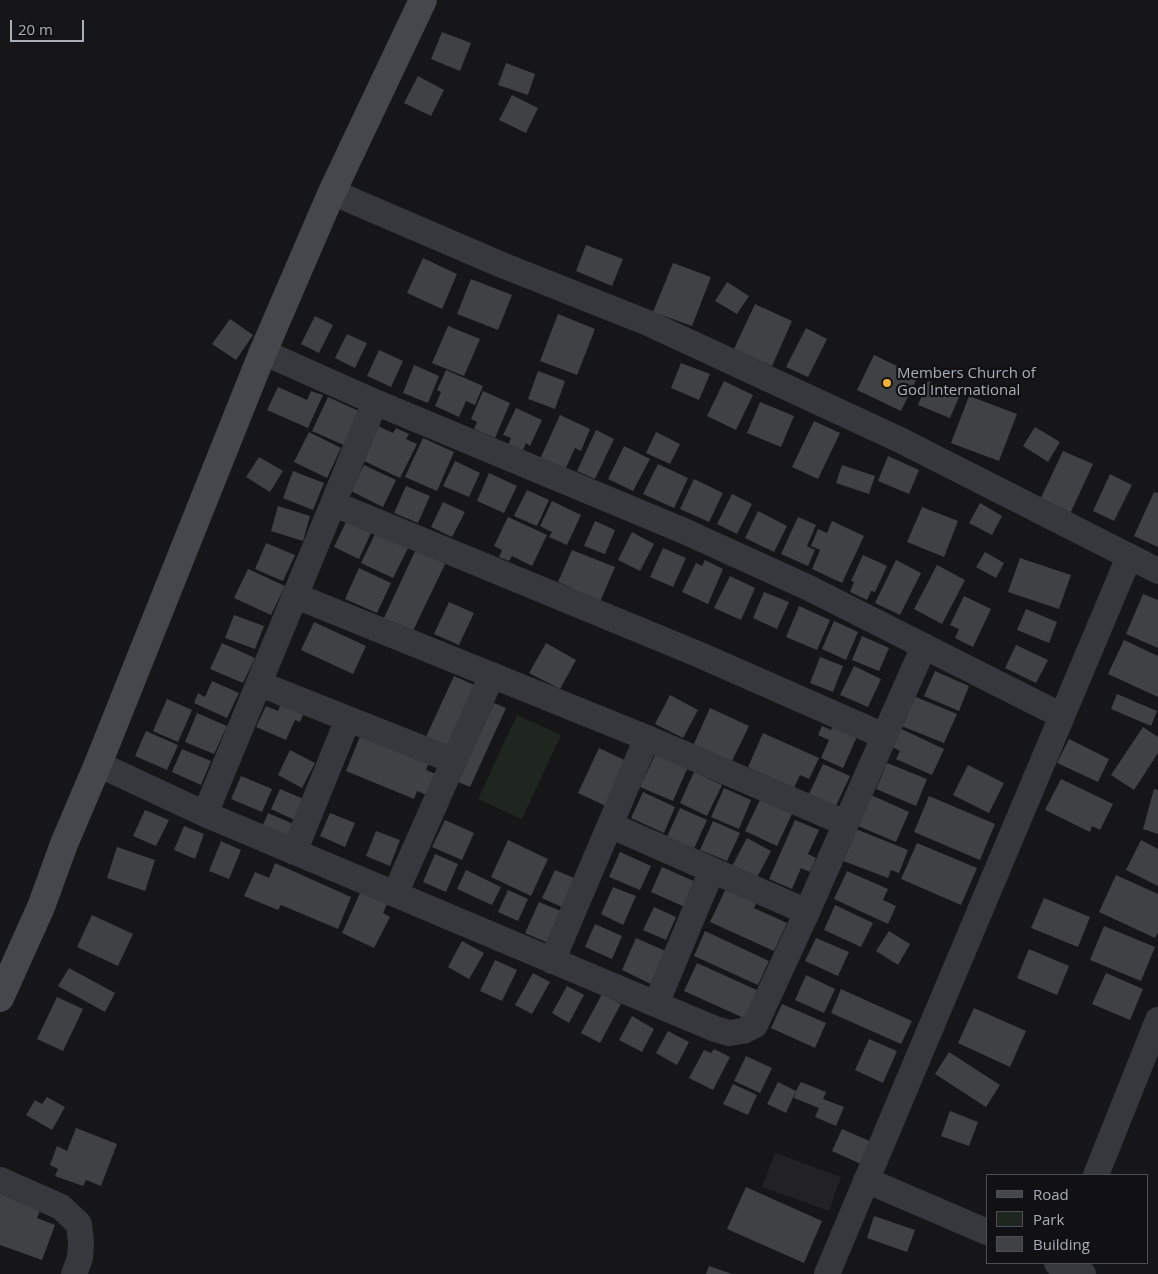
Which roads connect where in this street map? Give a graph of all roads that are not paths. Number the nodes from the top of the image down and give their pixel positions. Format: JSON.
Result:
{"nodes":[{"id":1,"x":423,"y":0,"type":"edge"},
{"id":2,"x":332,"y":192,"type":"junction"},
{"id":3,"x":263,"y":352,"type":"junction"},
{"id":4,"x":375,"y":402,"type":"junction"},
{"id":5,"x":334,"y":504,"type":"junction"},
{"id":6,"x":1129,"y":557,"type":"junction"},
{"id":7,"x":1158,"y":571,"type":"edge"},
{"id":8,"x":296,"y":596,"type":"junction"},
{"id":9,"x":924,"y":646,"type":"junction"},
{"id":10,"x":492,"y":675,"type":"junction"},
{"id":11,"x":260,"y":684,"type":"junction"},
{"id":12,"x":1062,"y":716,"type":"junction"},
{"id":13,"x":348,"y":719,"type":"junction"},
{"id":14,"x":884,"y":736,"type":"junction"},
{"id":15,"x":647,"y":738,"type":"junction"},
{"id":16,"x":454,"y":761,"type":"junction"},
{"id":17,"x":98,"y":764,"type":"junction"},
{"id":18,"x":205,"y":814,"type":"junction"},
{"id":19,"x":845,"y":823,"type":"junction"},
{"id":20,"x":610,"y":825,"type":"junction"},
{"id":21,"x":294,"y":852,"type":"junction"},
{"id":22,"x":712,"y":870,"type":"junction"},
{"id":23,"x":395,"y":894,"type":"junction"},
{"id":24,"x":807,"y":912,"type":"junction"},
{"id":25,"x":552,"y":960,"type":"junction"},
{"id":26,"x":0,"y":998,"type":"edge"},
{"id":27,"x":656,"y":1004,"type":"junction"},
{"id":28,"x":1158,"y":1020,"type":"edge"},
{"id":29,"x":1096,"y":1174,"type":"edge"},
{"id":30,"x":0,"y":1180,"type":"edge"},
{"id":31,"x":866,"y":1180,"type":"junction"},
{"id":32,"x":986,"y":1232,"type":"edge"},
{"id":33,"x":74,"y":1274,"type":"edge"},
{"id":34,"x":827,"y":1274,"type":"edge"}],
"edges":[{"from":1,"to":2,"type":"street"},
{"from":2,"to":3,"type":"street"},
{"from":2,"to":6,"type":"street"},
{"from":3,"to":4,"type":"street"},
{"from":3,"to":17,"type":"street"},
{"from":4,"to":5,"type":"street"},
{"from":4,"to":9,"type":"street"},
{"from":5,"to":8,"type":"street"},
{"from":5,"to":14,"type":"street"},
{"from":6,"to":7,"type":"street"},
{"from":6,"to":12,"type":"street"},
{"from":8,"to":10,"type":"street"},
{"from":8,"to":11,"type":"street"},
{"from":9,"to":12,"type":"street"},
{"from":9,"to":14,"type":"street"},
{"from":10,"to":15,"type":"street"},
{"from":10,"to":16,"type":"street"},
{"from":11,"to":13,"type":"street"},
{"from":11,"to":18,"type":"street"},
{"from":12,"to":31,"type":"street"},
{"from":13,"to":16,"type":"street"},
{"from":13,"to":21,"type":"street"},
{"from":14,"to":19,"type":"street"},
{"from":15,"to":19,"type":"street"},
{"from":15,"to":20,"type":"street"},
{"from":16,"to":23,"type":"street"},
{"from":17,"to":18,"type":"street"},
{"from":17,"to":26,"type":"street"},
{"from":18,"to":21,"type":"street"},
{"from":19,"to":24,"type":"street"},
{"from":20,"to":22,"type":"street"},
{"from":20,"to":25,"type":"street"},
{"from":21,"to":23,"type":"street"},
{"from":22,"to":24,"type":"street"},
{"from":22,"to":27,"type":"street"},
{"from":23,"to":25,"type":"street"},
{"from":24,"to":27,"type":"street"},
{"from":25,"to":27,"type":"street"},
{"from":28,"to":29,"type":"street"},
{"from":30,"to":33,"type":"street"},
{"from":31,"to":32,"type":"street"},
{"from":31,"to":34,"type":"street"}]}
